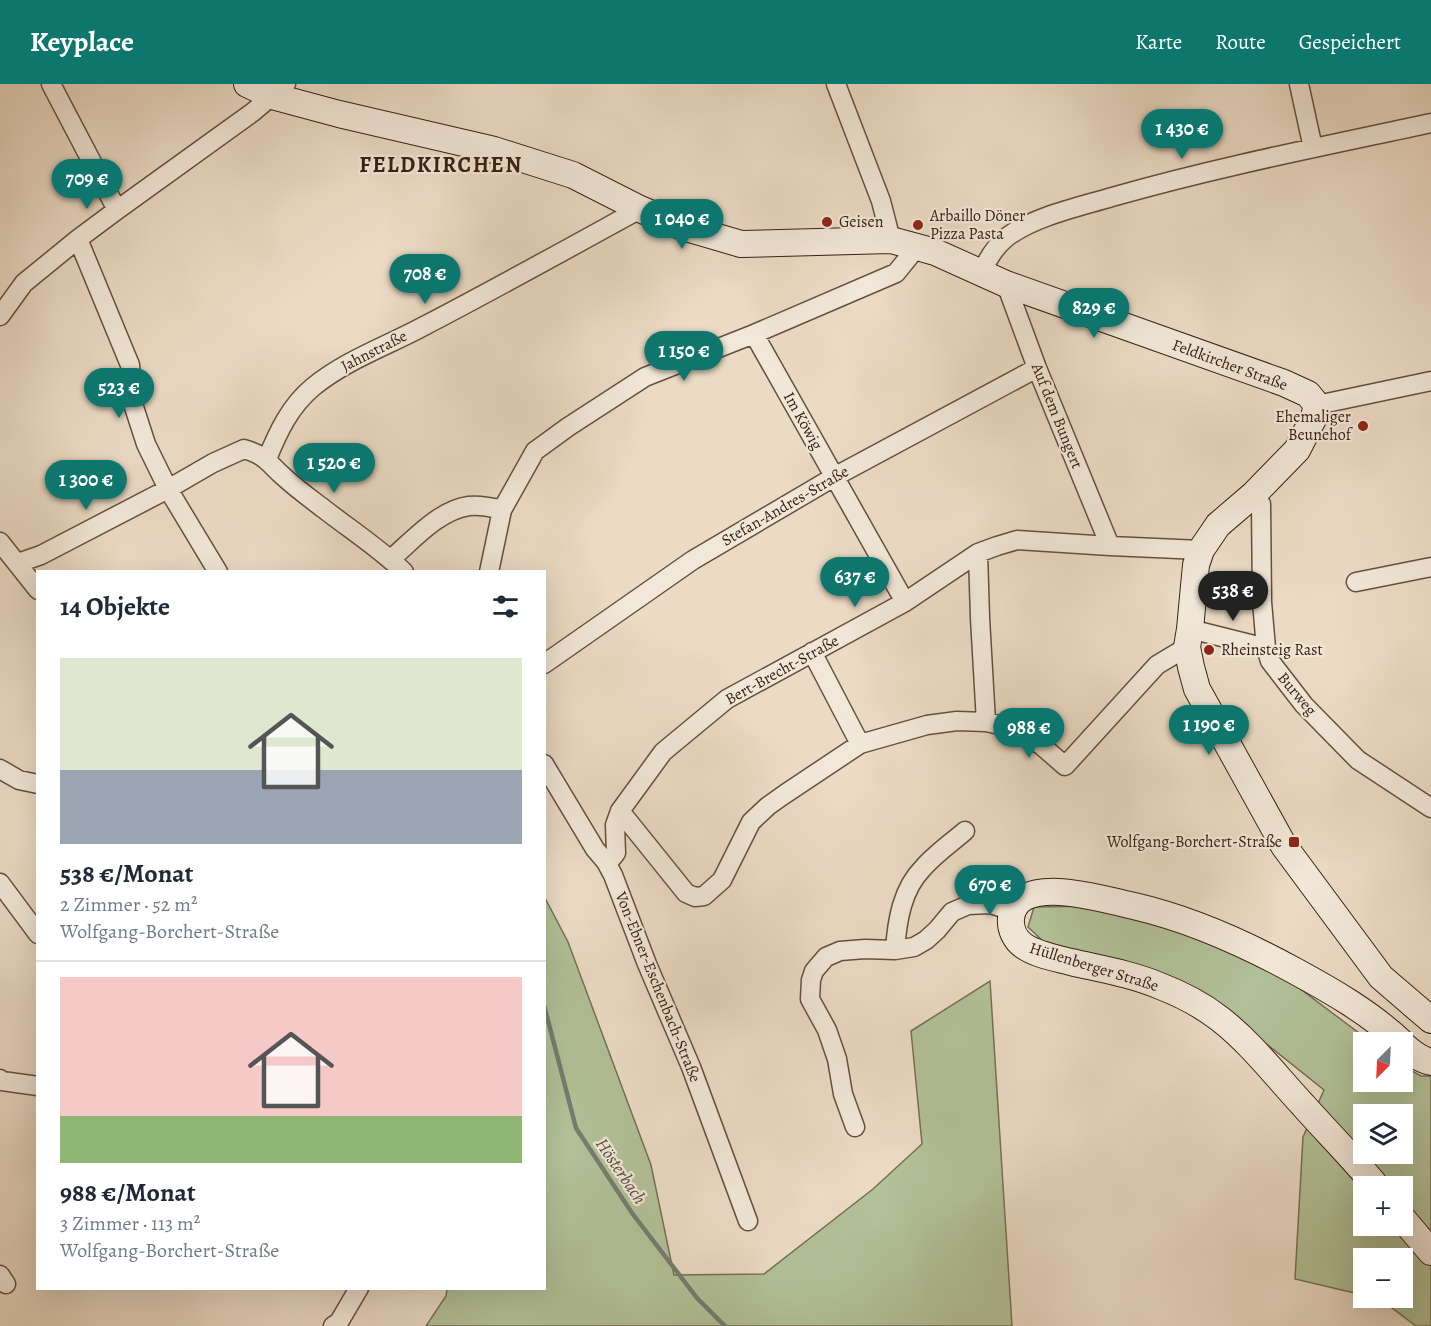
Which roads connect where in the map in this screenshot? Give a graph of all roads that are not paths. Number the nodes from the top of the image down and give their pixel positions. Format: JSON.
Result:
{"nodes":[{"id":1,"x":51,"y":84,"type":"edge"},
{"id":2,"x":248,"y":84,"type":"edge"},
{"id":3,"x":836,"y":84,"type":"edge"},
{"id":4,"x":1299,"y":84,"type":"edge"},
{"id":5,"x":279,"y":90,"type":"edge"},
{"id":6,"x":1431,"y":123,"type":"edge"},
{"id":7,"x":1313,"y":148,"type":"junction"},
{"id":8,"x":640,"y":209,"type":"junction"},
{"id":9,"x":117,"y":210,"type":"junction"},
{"id":10,"x":78,"y":239,"type":"junction"},
{"id":11,"x":891,"y":240,"type":"junction"},
{"id":12,"x":917,"y":247,"type":"junction"},
{"id":13,"x":981,"y":274,"type":"junction"},
{"id":14,"x":1006,"y":284,"type":"junction"},
{"id":15,"x":0,"y":316,"type":"edge"},
{"id":16,"x":754,"y":334,"type":"junction"},
{"id":17,"x":1037,"y":368,"type":"junction"},
{"id":18,"x":1431,"y":381,"type":"edge"},
{"id":19,"x":1317,"y":405,"type":"junction"},
{"id":20,"x":267,"y":459,"type":"junction"},
{"id":21,"x":834,"y":477,"type":"junction"},
{"id":22,"x":168,"y":489,"type":"junction"},
{"id":23,"x":1253,"y":495,"type":"junction"},
{"id":24,"x":502,"y":510,"type":"junction"},
{"id":25,"x":0,"y":542,"type":"edge"},
{"id":26,"x":1110,"y":546,"type":"junction"},
{"id":27,"x":1201,"y":550,"type":"junction"},
{"id":28,"x":978,"y":553,"type":"junction"},
{"id":29,"x":18,"y":563,"type":"junction"},
{"id":30,"x":397,"y":565,"type":"edge"},
{"id":31,"x":1431,"y":567,"type":"edge"},
{"id":32,"x":217,"y":570,"type":"edge"},
{"id":33,"x":489,"y":570,"type":"edge"},
{"id":34,"x":1356,"y":582,"type":"dead end"},
{"id":35,"x":36,"y":587,"type":"edge"},
{"id":36,"x":905,"y":602,"type":"junction"},
{"id":37,"x":1189,"y":638,"type":"junction"},
{"id":38,"x":1266,"y":648,"type":"junction"},
{"id":39,"x":812,"y":652,"type":"junction"},
{"id":40,"x":546,"y":662,"type":"edge"},
{"id":41,"x":986,"y":722,"type":"junction"},
{"id":42,"x":860,"y":744,"type":"junction"},
{"id":43,"x":546,"y":767,"type":"edge"},
{"id":44,"x":0,"y":769,"type":"edge"},
{"id":45,"x":36,"y":784,"type":"edge"},
{"id":46,"x":1431,"y":808,"type":"edge"},
{"id":47,"x":620,"y":811,"type":"junction"},
{"id":48,"x":965,"y":831,"type":"dead end"},
{"id":49,"x":606,"y":862,"type":"junction"},
{"id":50,"x":0,"y":883,"type":"edge"},
{"id":51,"x":1013,"y":911,"type":"junction"},
{"id":52,"x":36,"y":931,"type":"edge"},
{"id":53,"x":895,"y":950,"type":"junction"},
{"id":54,"x":1431,"y":1020,"type":"edge"},
{"id":55,"x":1388,"y":1032,"type":"edge"},
{"id":56,"x":1413,"y":1053,"type":"edge"},
{"id":57,"x":1431,"y":1062,"type":"edge"},
{"id":58,"x":0,"y":1081,"type":"edge"},
{"id":59,"x":36,"y":1086,"type":"edge"},
{"id":60,"x":855,"y":1127,"type":"dead end"},
{"id":61,"x":1367,"y":1176,"type":"edge"},
{"id":62,"x":748,"y":1221,"type":"dead end"},
{"id":63,"x":1413,"y":1231,"type":"edge"},
{"id":64,"x":1431,"y":1252,"type":"edge"},
{"id":65,"x":358,"y":1290,"type":"edge"},
{"id":66,"x":333,"y":1326,"type":"edge"}],
"edges":[{"from":1,"to":9,"type":"street"},
{"from":2,"to":5,"type":"street","name":"Feldkircher Straße"},
{"from":3,"to":11,"type":"street"},
{"from":4,"to":7,"type":"street"},
{"from":5,"to":8,"type":"street","name":"Feldkircher Straße"},
{"from":5,"to":9,"type":"street"},
{"from":6,"to":7,"type":"street"},
{"from":7,"to":13,"type":"street"},
{"from":8,"to":11,"type":"street","name":"Feldkircher Straße"},
{"from":8,"to":20,"type":"street","name":"Jahnstraße"},
{"from":9,"to":10,"type":"street"},
{"from":10,"to":15,"type":"street"},
{"from":10,"to":22,"type":"street"},
{"from":11,"to":12,"type":"street","name":"Feldkircher Straße"},
{"from":12,"to":13,"type":"street","name":"Feldkircher Straße"},
{"from":12,"to":16,"type":"street"},
{"from":13,"to":14,"type":"street","name":"Feldkircher Straße"},
{"from":14,"to":17,"type":"street","name":"Auf dem Bungert"},
{"from":14,"to":19,"type":"street","name":"Feldkircher Straße"},
{"from":16,"to":21,"type":"street","name":"Im Köwig"},
{"from":16,"to":24,"type":"street"},
{"from":17,"to":21,"type":"street","name":"Stefan-Andres-Straße"},
{"from":17,"to":26,"type":"street","name":"Auf dem Bungert"},
{"from":18,"to":19,"type":"street"},
{"from":19,"to":23,"type":"street"},
{"from":20,"to":22,"type":"street"},
{"from":20,"to":30,"type":"street"},
{"from":21,"to":36,"type":"street","name":"Im Köwig"},
{"from":21,"to":40,"type":"street","name":"Stefan-Andres-Straße"},
{"from":22,"to":29,"type":"street"},
{"from":22,"to":32,"type":"street"},
{"from":23,"to":27,"type":"street"},
{"from":23,"to":38,"type":"street","name":"Burweg"},
{"from":24,"to":30,"type":"street"},
{"from":24,"to":33,"type":"street"},
{"from":25,"to":29,"type":"street"},
{"from":26,"to":27,"type":"street","name":"Bert-Brecht-Straße"},
{"from":26,"to":28,"type":"street","name":"Bert-Brecht-Straße"},
{"from":27,"to":37,"type":"street"},
{"from":28,"to":36,"type":"street","name":"Bert-Brecht-Straße"},
{"from":28,"to":41,"type":"street"},
{"from":29,"to":35,"type":"street"},
{"from":31,"to":34,"type":"street"},
{"from":36,"to":39,"type":"street","name":"Bert-Brecht-Straße"},
{"from":37,"to":38,"type":"street"},
{"from":37,"to":41,"type":"street"},
{"from":37,"to":54,"type":"street"},
{"from":38,"to":46,"type":"street","name":"Burweg"},
{"from":39,"to":42,"type":"street"},
{"from":39,"to":47,"type":"street","name":"Bert-Brecht-Straße"},
{"from":41,"to":42,"type":"street"},
{"from":42,"to":47,"type":"street"},
{"from":43,"to":49,"type":"street","name":"Von-Ebner-Eschenbach-Straße"},
{"from":44,"to":45,"type":"street"},
{"from":47,"to":49,"type":"street","name":"Bert-Brecht-Straße"},
{"from":48,"to":53,"type":"street"},
{"from":49,"to":62,"type":"street","name":"Von-Ebner-Eschenbach-Straße"},
{"from":50,"to":52,"type":"street"},
{"from":51,"to":53,"type":"street"},
{"from":51,"to":55,"type":"street"},
{"from":51,"to":61,"type":"street","name":"Hüllenberger Straße"},
{"from":53,"to":60,"type":"street"},
{"from":56,"to":57,"type":"street"},
{"from":58,"to":59,"type":"street"},
{"from":63,"to":64,"type":"street"},
{"from":65,"to":66,"type":"street"}]}
